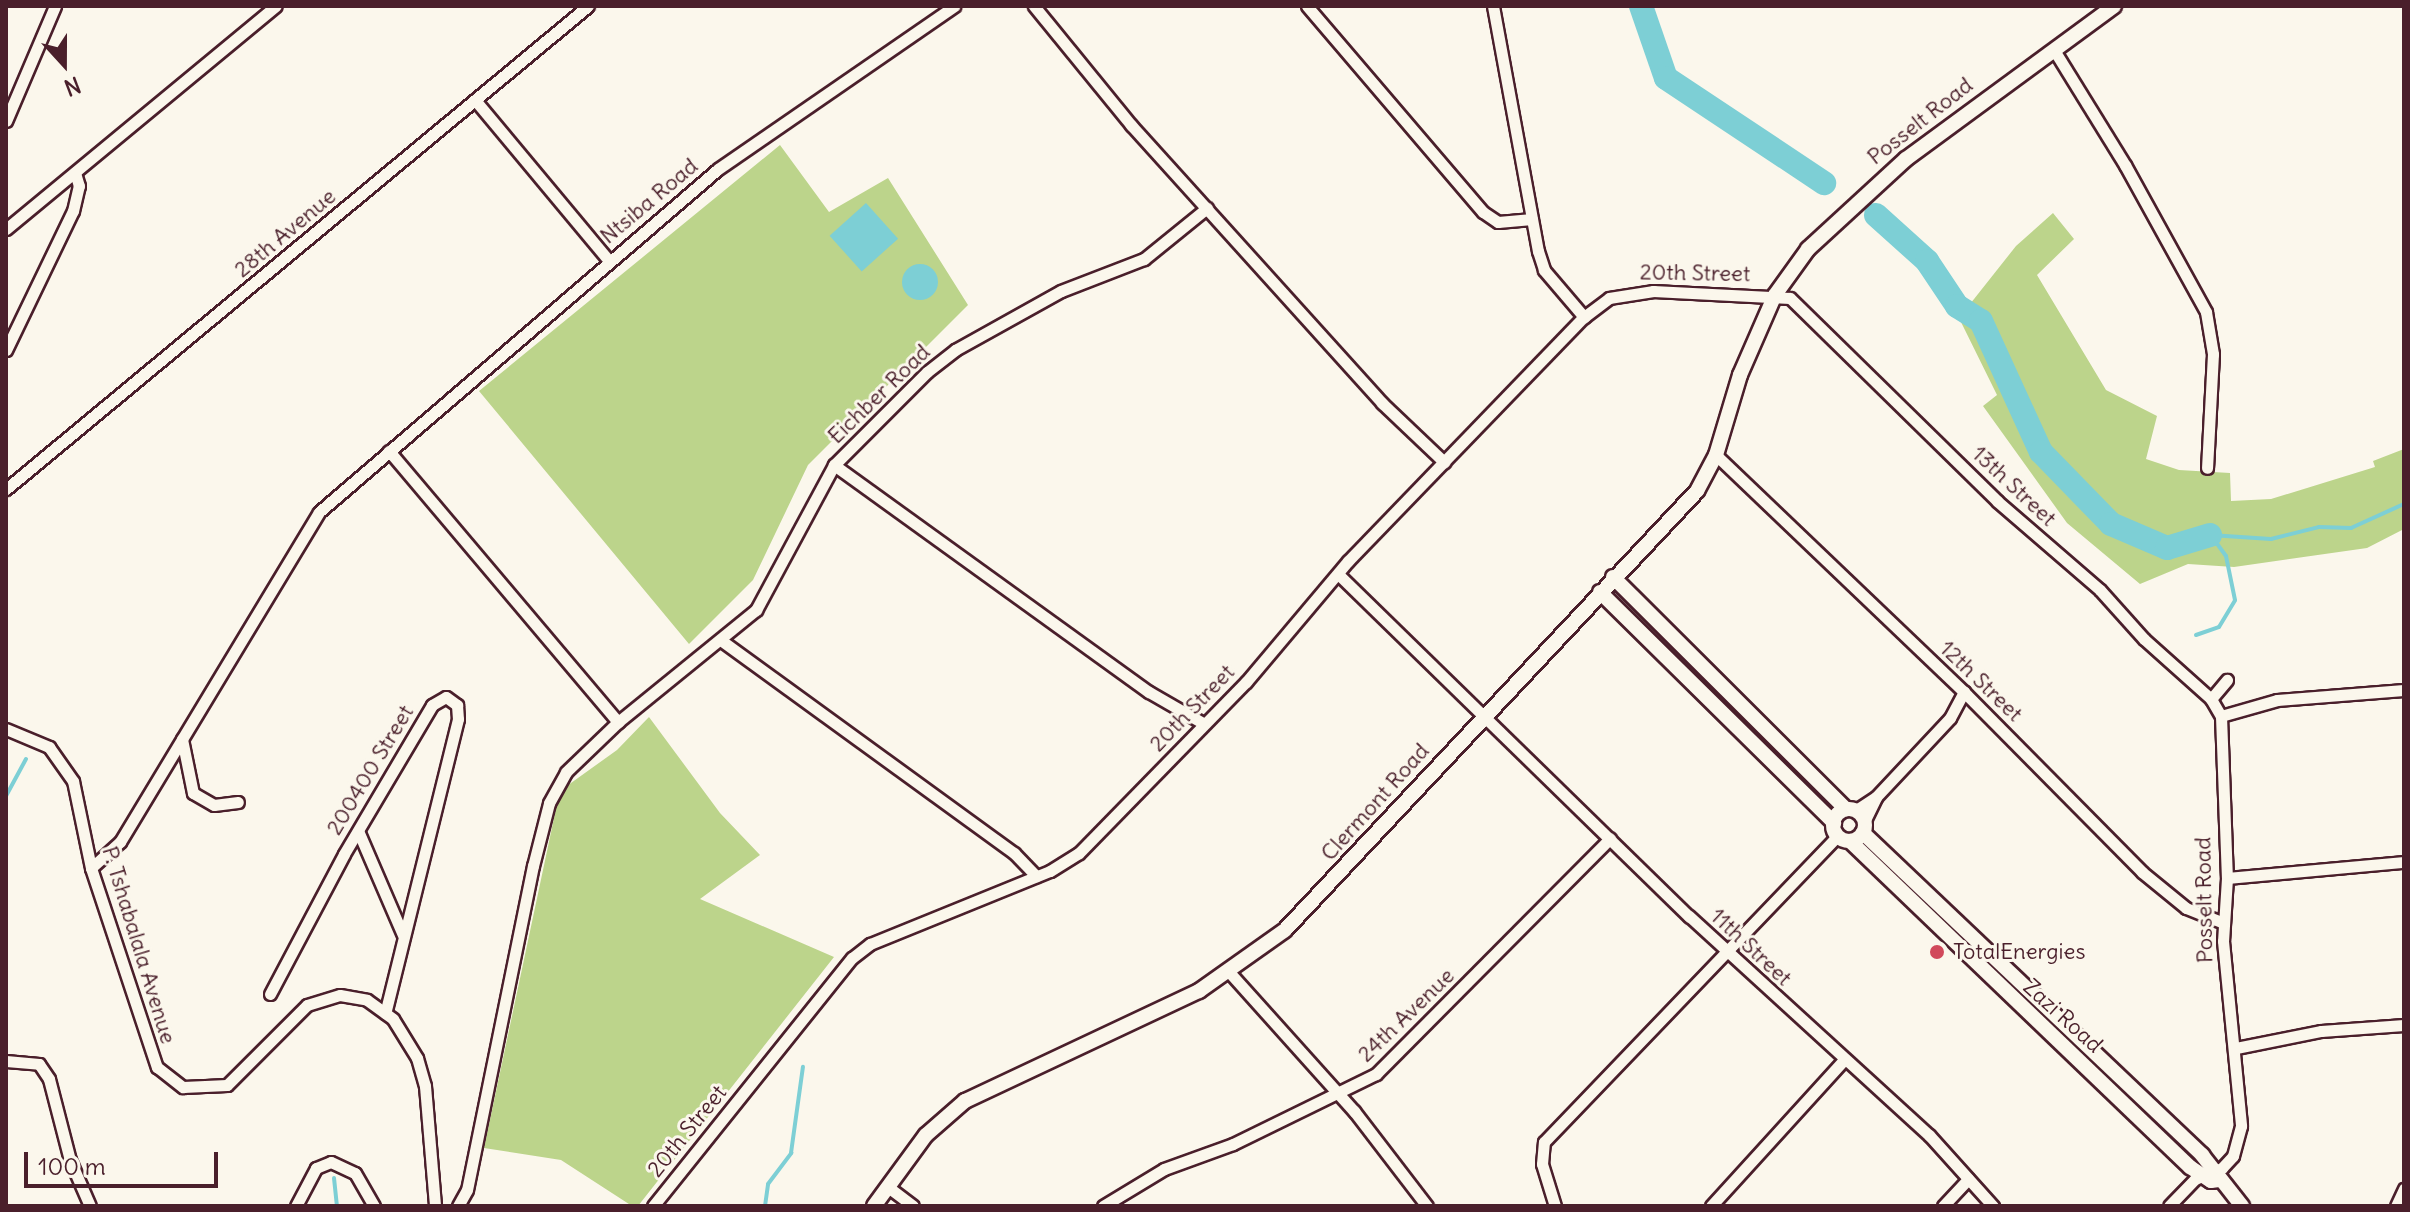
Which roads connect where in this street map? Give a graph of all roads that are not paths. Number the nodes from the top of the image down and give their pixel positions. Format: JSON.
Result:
{"nodes":[{"id":1,"x":55,"y":6,"type":"edge"},
{"id":2,"x":276,"y":6,"type":"edge"},
{"id":3,"x":588,"y":6,"type":"edge"},
{"id":4,"x":954,"y":6,"type":"edge"},
{"id":5,"x":1034,"y":6,"type":"edge"},
{"id":6,"x":1307,"y":6,"type":"edge"},
{"id":7,"x":1493,"y":6,"type":"edge"},
{"id":8,"x":2114,"y":6,"type":"edge"},
{"id":9,"x":2054,"y":50,"type":"junction"},
{"id":10,"x":475,"y":100,"type":"junction"},
{"id":11,"x":6,"y":121,"type":"edge"},
{"id":12,"x":75,"y":173,"type":"junction"},
{"id":13,"x":1207,"y":208,"type":"junction"},
{"id":14,"x":1532,"y":219,"type":"junction"},
{"id":15,"x":6,"y":229,"type":"edge"},
{"id":16,"x":609,"y":261,"type":"junction"},
{"id":17,"x":1775,"y":295,"type":"junction"},
{"id":18,"x":1584,"y":317,"type":"junction"},
{"id":19,"x":6,"y":350,"type":"edge"},
{"id":20,"x":389,"y":451,"type":"junction"},
{"id":21,"x":1716,"y":455,"type":"junction"},
{"id":22,"x":1444,"y":462,"type":"junction"},
{"id":23,"x":834,"y":465,"type":"junction"},
{"id":24,"x":2207,"y":468,"type":"dead end"},
{"id":25,"x":6,"y":489,"type":"edge"},
{"id":26,"x":1339,"y":575,"type":"junction"},
{"id":27,"x":1613,"y":577,"type":"junction"},
{"id":28,"x":1600,"y":592,"type":"junction"},
{"id":29,"x":722,"y":641,"type":"junction"},
{"id":30,"x":2227,"y":680,"type":"dead end"},
{"id":31,"x":2404,"y":690,"type":"edge"},
{"id":32,"x":1964,"y":692,"type":"junction"},
{"id":33,"x":2211,"y":699,"type":"junction"},
{"id":34,"x":1484,"y":715,"type":"junction"},
{"id":35,"x":2221,"y":716,"type":"junction"},
{"id":36,"x":618,"y":722,"type":"junction"},
{"id":37,"x":1203,"y":723,"type":"junction"},
{"id":38,"x":6,"y":729,"type":"edge"},
{"id":39,"x":182,"y":739,"type":"junction"},
{"id":40,"x":238,"y":802,"type":"dead end"},
{"id":41,"x":1850,"y":824,"type":"junction"},
{"id":42,"x":359,"y":833,"type":"junction"},
{"id":43,"x":1610,"y":838,"type":"junction"},
{"id":44,"x":2404,"y":862,"type":"edge"},
{"id":45,"x":91,"y":868,"type":"junction"},
{"id":46,"x":1036,"y":876,"type":"junction"},
{"id":47,"x":2227,"y":878,"type":"junction"},
{"id":48,"x":2224,"y":923,"type":"junction"},
{"id":49,"x":403,"y":936,"type":"junction"},
{"id":50,"x":1725,"y":949,"type":"junction"},
{"id":51,"x":1230,"y":973,"type":"junction"},
{"id":52,"x":270,"y":994,"type":"dead end"},
{"id":53,"x":385,"y":1013,"type":"junction"},
{"id":54,"x":2404,"y":1025,"type":"edge"},
{"id":55,"x":2236,"y":1048,"type":"junction"},
{"id":56,"x":6,"y":1061,"type":"edge"},
{"id":57,"x":1843,"y":1061,"type":"junction"},
{"id":58,"x":1338,"y":1093,"type":"junction"},
{"id":59,"x":2218,"y":1175,"type":"junction"},
{"id":60,"x":2201,"y":1176,"type":"junction"},
{"id":61,"x":1968,"y":1179,"type":"junction"},
{"id":62,"x":888,"y":1187,"type":"junction"},
{"id":63,"x":2404,"y":1189,"type":"edge"},
{"id":64,"x":90,"y":1206,"type":"edge"},
{"id":65,"x":296,"y":1206,"type":"edge"},
{"id":66,"x":374,"y":1206,"type":"edge"},
{"id":67,"x":435,"y":1206,"type":"edge"},
{"id":68,"x":458,"y":1206,"type":"edge"},
{"id":69,"x":653,"y":1206,"type":"edge"},
{"id":70,"x":874,"y":1206,"type":"edge"},
{"id":71,"x":913,"y":1206,"type":"edge"},
{"id":72,"x":1103,"y":1206,"type":"edge"},
{"id":73,"x":1427,"y":1206,"type":"edge"},
{"id":74,"x":1555,"y":1206,"type":"edge"},
{"id":75,"x":1711,"y":1206,"type":"edge"},
{"id":76,"x":1943,"y":1206,"type":"edge"},
{"id":77,"x":1993,"y":1206,"type":"edge"},
{"id":78,"x":2169,"y":1206,"type":"edge"},
{"id":79,"x":2242,"y":1206,"type":"edge"},
{"id":80,"x":2396,"y":1206,"type":"edge"}],
"edges":[{"from":1,"to":11,"type":"street"},
{"from":2,"to":12,"type":"street"},
{"from":3,"to":10,"type":"street","name":"28th Avenue"},
{"from":4,"to":16,"type":"street","name":"Ntsiba Road"},
{"from":5,"to":13,"type":"street"},
{"from":6,"to":14,"type":"street"},
{"from":7,"to":14,"type":"street"},
{"from":8,"to":9,"type":"street","name":"Posselt Road"},
{"from":9,"to":17,"type":"street","name":"Posselt Road"},
{"from":9,"to":24,"type":"street"},
{"from":10,"to":16,"type":"street"},
{"from":10,"to":25,"type":"street","name":"28th Avenue"},
{"from":12,"to":15,"type":"street"},
{"from":12,"to":19,"type":"street"},
{"from":13,"to":22,"type":"street"},
{"from":13,"to":23,"type":"street","name":"Eichber Road"},
{"from":14,"to":18,"type":"street"},
{"from":16,"to":20,"type":"street","name":"Ntsiba Road"},
{"from":17,"to":18,"type":"street","name":"20th Street"},
{"from":17,"to":21,"type":"street","name":"Clermont Road"},
{"from":17,"to":33,"type":"street","name":"13th Street"},
{"from":18,"to":22,"type":"street","name":"20th Street"},
{"from":20,"to":36,"type":"street"},
{"from":20,"to":39,"type":"street","name":"Ntsiba Road"},
{"from":21,"to":27,"type":"street","name":"Clermont Road"},
{"from":21,"to":32,"type":"street","name":"12th Street"},
{"from":22,"to":26,"type":"street","name":"20th Street"},
{"from":23,"to":29,"type":"street","name":"Eichber Road"},
{"from":23,"to":37,"type":"street"},
{"from":26,"to":34,"type":"street","name":"11th Street"},
{"from":26,"to":37,"type":"street","name":"20th Street"},
{"from":27,"to":28,"type":"street","name":"Clermont Road"},
{"from":27,"to":41,"type":"street","name":"Zazi Road"},
{"from":28,"to":34,"type":"street","name":"Clermont Road"},
{"from":28,"to":41,"type":"street","name":"Zazi Road"},
{"from":29,"to":36,"type":"street","name":"Eichber Road"},
{"from":29,"to":46,"type":"street"},
{"from":30,"to":33,"type":"street"},
{"from":31,"to":35,"type":"street"},
{"from":32,"to":41,"type":"street"},
{"from":32,"to":48,"type":"street","name":"12th Street"},
{"from":33,"to":35,"type":"street","name":"13th Street"},
{"from":34,"to":43,"type":"street","name":"11th Street"},
{"from":34,"to":51,"type":"street","name":"Clermont Road"},
{"from":35,"to":47,"type":"street","name":"Posselt Road"},
{"from":36,"to":68,"type":"street","name":"Eichber Road"},
{"from":37,"to":46,"type":"street","name":"20th Street"},
{"from":38,"to":45,"type":"street","name":"P. Tshabalala Avenue"},
{"from":39,"to":40,"type":"street"},
{"from":39,"to":45,"type":"street","name":"Ntsiba Road"},
{"from":41,"to":50,"type":"street"},
{"from":41,"to":59,"type":"street","name":"Zazi Road"},
{"from":41,"to":60,"type":"street","name":"Zazi Road"},
{"from":42,"to":49,"type":"street"},
{"from":42,"to":49,"type":"street","name":"200400 Street"},
{"from":42,"to":52,"type":"street","name":"200400 Street"},
{"from":43,"to":50,"type":"street","name":"11th Street"},
{"from":43,"to":58,"type":"street","name":"24th Avenue"},
{"from":44,"to":47,"type":"street"},
{"from":45,"to":53,"type":"street","name":"P. Tshabalala Avenue"},
{"from":46,"to":69,"type":"street","name":"20th Street"},
{"from":47,"to":48,"type":"street","name":"Posselt Road"},
{"from":48,"to":55,"type":"street","name":"Posselt Road"},
{"from":49,"to":53,"type":"street","name":"200400 Street"},
{"from":50,"to":57,"type":"street","name":"11th Street"},
{"from":50,"to":74,"type":"street"},
{"from":51,"to":58,"type":"street"},
{"from":51,"to":62,"type":"street","name":"Clermont Road"},
{"from":53,"to":67,"type":"street","name":"P. Tshabalala Avenue"},
{"from":54,"to":55,"type":"street"},
{"from":55,"to":59,"type":"street","name":"Posselt Road"},
{"from":56,"to":64,"type":"street"},
{"from":57,"to":61,"type":"street","name":"11th Street"},
{"from":57,"to":75,"type":"street"},
{"from":58,"to":72,"type":"street","name":"24th Avenue"},
{"from":58,"to":73,"type":"street"},
{"from":59,"to":60,"type":"street"},
{"from":59,"to":79,"type":"street","name":"Zazi Road"},
{"from":60,"to":78,"type":"street"},
{"from":61,"to":76,"type":"street"},
{"from":61,"to":77,"type":"street","name":"11th Street"},
{"from":62,"to":70,"type":"street","name":"Clermont Road"},
{"from":62,"to":71,"type":"street"},
{"from":63,"to":80,"type":"street"},
{"from":65,"to":66,"type":"street"}]}
